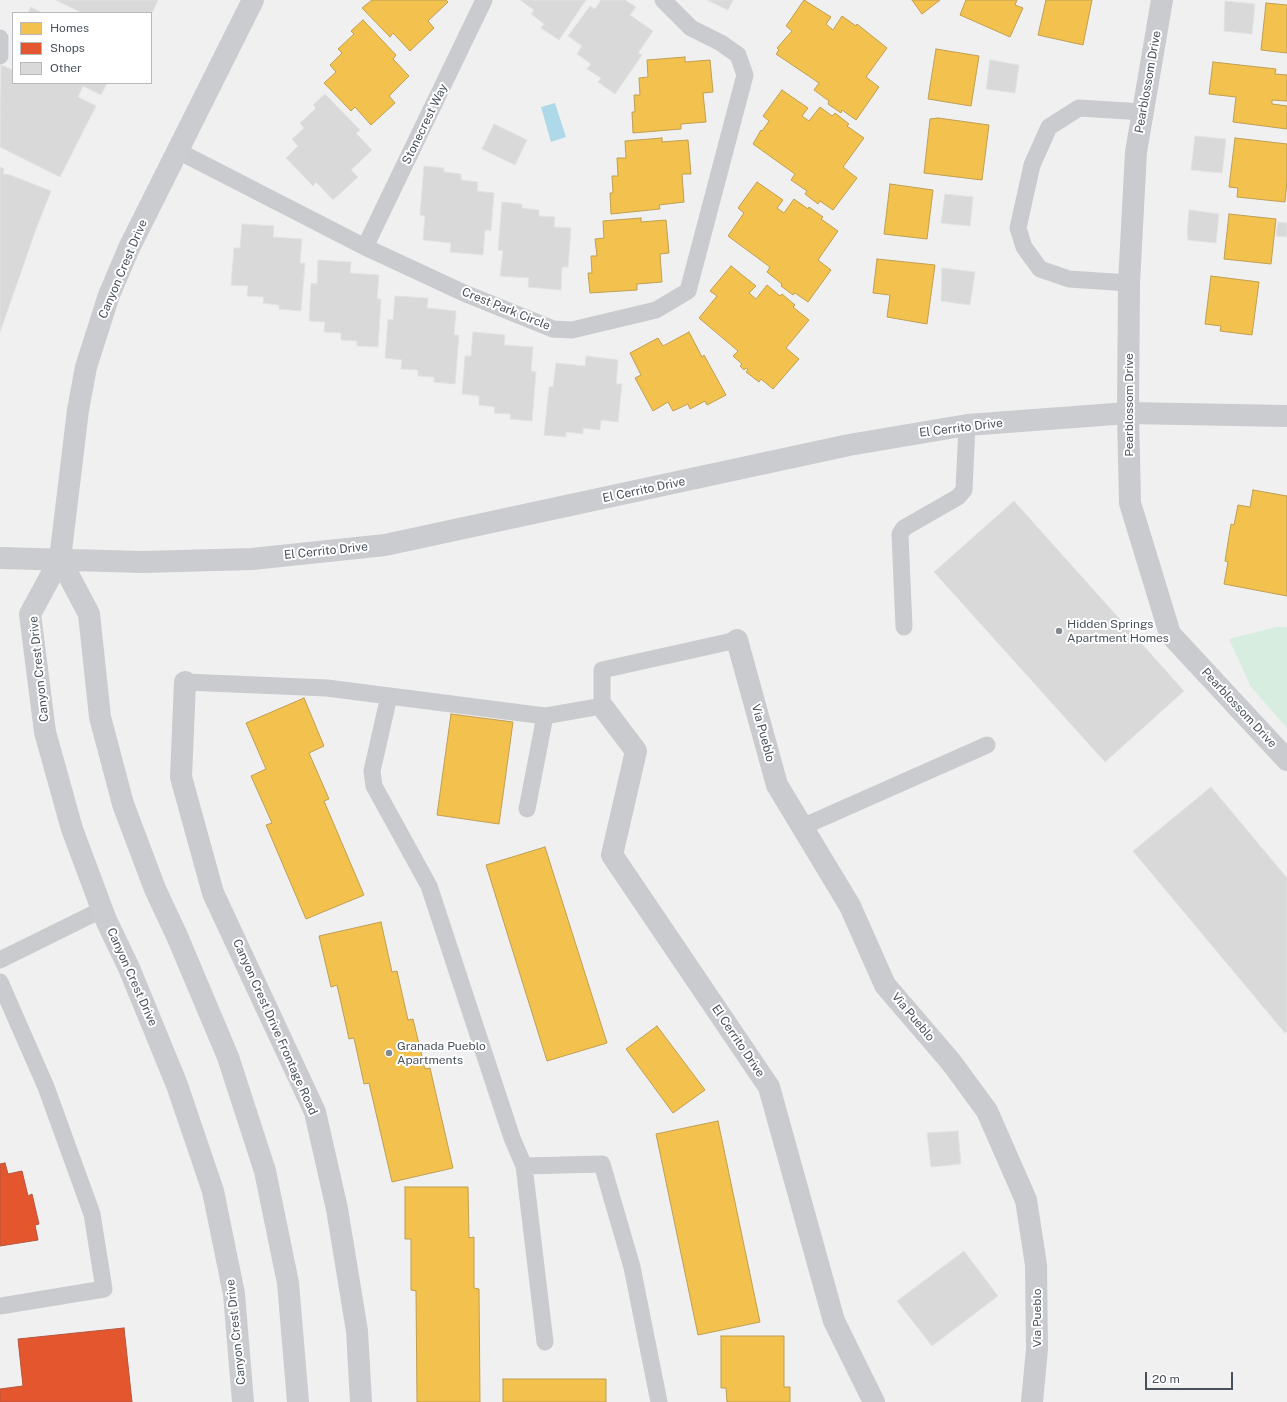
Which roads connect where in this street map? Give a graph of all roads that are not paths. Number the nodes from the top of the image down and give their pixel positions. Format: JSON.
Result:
{"nodes":[{"id":1,"x":253,"y":0,"type":"edge"},
{"id":2,"x":484,"y":0,"type":"edge"},
{"id":3,"x":663,"y":0,"type":"edge"},
{"id":4,"x":1162,"y":0,"type":"edge"},
{"id":5,"x":0,"y":38,"type":"edge"},
{"id":6,"x":0,"y":56,"type":"edge"},
{"id":7,"x":1143,"y":112,"type":"junction"},
{"id":8,"x":178,"y":151,"type":"junction"},
{"id":9,"x":365,"y":248,"type":"junction"},
{"id":10,"x":1129,"y":283,"type":"junction"},
{"id":11,"x":1128,"y":413,"type":"junction"},
{"id":12,"x":1287,"y":416,"type":"edge"},
{"id":13,"x":967,"y":425,"type":"junction"},
{"id":14,"x":0,"y":558,"type":"edge"},
{"id":15,"x":60,"y":558,"type":"junction"},
{"id":16,"x":904,"y":627,"type":"dead end"},
{"id":17,"x":738,"y":640,"type":"joint"},
{"id":18,"x":185,"y":682,"type":"joint"},
{"id":19,"x":389,"y":696,"type":"junction"},
{"id":20,"x":602,"y":706,"type":"junction"},
{"id":21,"x":545,"y":716,"type":"junction"},
{"id":22,"x":987,"y":745,"type":"dead end"},
{"id":23,"x":1287,"y":760,"type":"edge"},
{"id":24,"x":527,"y":809,"type":"dead end"},
{"id":25,"x":802,"y":828,"type":"junction"},
{"id":26,"x":102,"y":909,"type":"junction"},
{"id":27,"x":0,"y":960,"type":"edge"},
{"id":28,"x":0,"y":982,"type":"edge"},
{"id":29,"x":524,"y":1166,"type":"junction"},
{"id":30,"x":0,"y":1306,"type":"edge"},
{"id":31,"x":546,"y":1342,"type":"dead end"},
{"id":32,"x":243,"y":1402,"type":"edge"},
{"id":33,"x":298,"y":1402,"type":"edge"},
{"id":34,"x":361,"y":1402,"type":"edge"},
{"id":35,"x":659,"y":1402,"type":"edge"},
{"id":36,"x":874,"y":1402,"type":"edge"},
{"id":37,"x":1032,"y":1402,"type":"edge"}],
"edges":[{"from":1,"to":8,"type":"main road","name":"Canyon Crest Drive"},
{"from":2,"to":9,"type":"lane","name":"Stonecrest Way"},
{"from":3,"to":9,"type":"lane","name":"Crest Park Circle"},
{"from":4,"to":7,"type":"street","name":"Pearblossom Drive"},
{"from":5,"to":6,"type":"lane"},
{"from":7,"to":10,"type":"street","name":"Pearblossom Drive"},
{"from":7,"to":10,"type":"lane"},
{"from":8,"to":9,"type":"lane","name":"Crest Park Circle"},
{"from":8,"to":15,"type":"main road","name":"Canyon Crest Drive"},
{"from":10,"to":11,"type":"street","name":"Pearblossom Drive"},
{"from":11,"to":12,"type":"main road","name":"El Cerrito Drive"},
{"from":11,"to":13,"type":"main road","name":"El Cerrito Drive"},
{"from":11,"to":23,"type":"street","name":"Pearblossom Drive"},
{"from":13,"to":15,"type":"main road","name":"El Cerrito Drive"},
{"from":13,"to":16,"type":"lane"},
{"from":14,"to":15,"type":"main road","name":"El Cerrito Drive"},
{"from":15,"to":26,"type":"main road","name":"Canyon Crest Drive"},
{"from":15,"to":33,"type":"main road"},
{"from":17,"to":20,"type":"lane"},
{"from":17,"to":25,"type":"street","name":"Via Pueblo"},
{"from":18,"to":19,"type":"lane"},
{"from":18,"to":34,"type":"street","name":"Canyon Crest Drive Frontage Road"},
{"from":19,"to":21,"type":"lane"},
{"from":19,"to":29,"type":"lane"},
{"from":20,"to":21,"type":"lane"},
{"from":20,"to":36,"type":"street","name":"El Cerrito Drive"},
{"from":21,"to":24,"type":"lane"},
{"from":22,"to":25,"type":"lane"},
{"from":25,"to":37,"type":"street","name":"Via Pueblo"},
{"from":26,"to":27,"type":"lane"},
{"from":26,"to":32,"type":"main road","name":"Canyon Crest Drive"},
{"from":28,"to":30,"type":"lane"},
{"from":29,"to":31,"type":"lane"},
{"from":29,"to":35,"type":"lane"}]}
